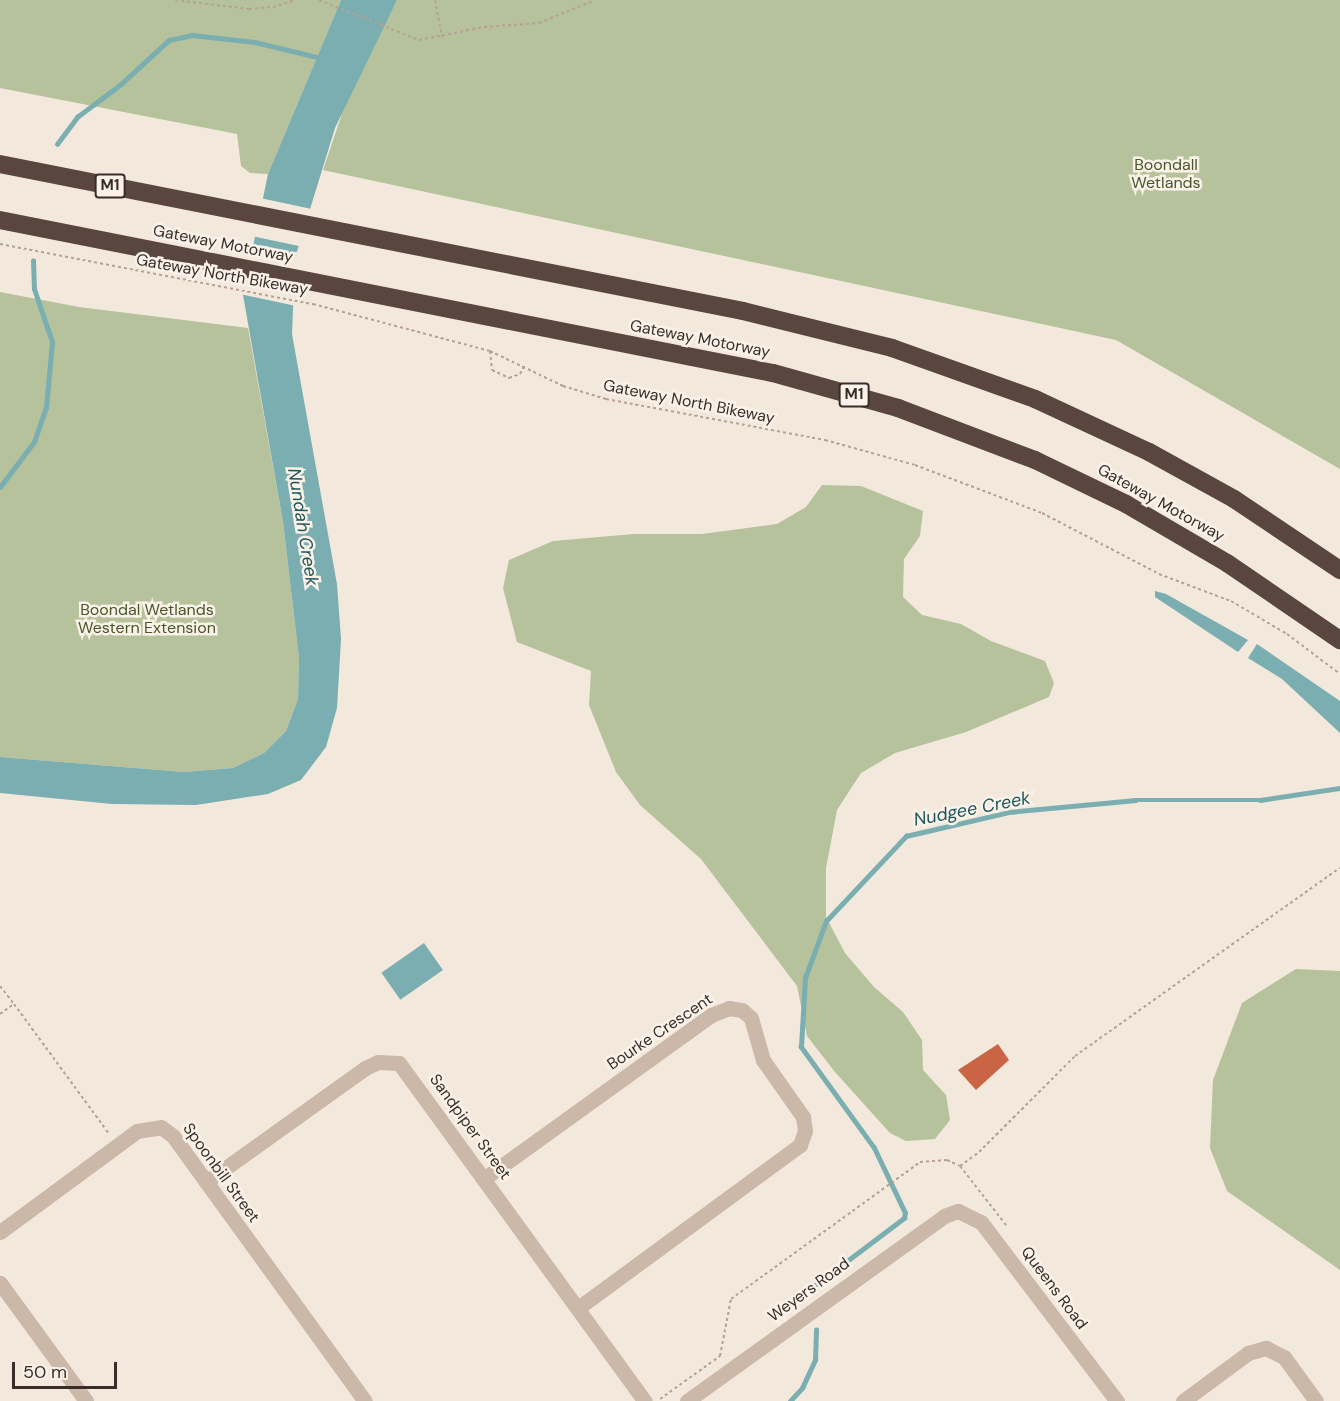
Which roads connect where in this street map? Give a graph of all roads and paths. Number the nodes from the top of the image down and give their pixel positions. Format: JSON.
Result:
{"nodes":[{"id":1,"x":175,"y":0,"type":"edge"},
{"id":2,"x":294,"y":0,"type":"edge"},
{"id":3,"x":319,"y":0,"type":"edge"},
{"id":4,"x":435,"y":0,"type":"edge"},
{"id":5,"x":595,"y":0,"type":"edge"},
{"id":6,"x":442,"y":37,"type":"junction"},
{"id":7,"x":0,"y":164,"type":"edge"},
{"id":8,"x":0,"y":220,"type":"edge"},
{"id":9,"x":0,"y":244,"type":"edge"},
{"id":10,"x":490,"y":351,"type":"junction"},
{"id":11,"x":525,"y":365,"type":"junction"},
{"id":12,"x":1340,"y":570,"type":"edge"},
{"id":13,"x":1340,"y":640,"type":"edge"},
{"id":14,"x":1340,"y":674,"type":"edge"},
{"id":15,"x":1340,"y":868,"type":"edge"},
{"id":16,"x":0,"y":986,"type":"edge"},
{"id":17,"x":14,"y":1004,"type":"junction"},
{"id":18,"x":0,"y":1014,"type":"edge"},
{"id":19,"x":117,"y":1146,"type":"junction"},
{"id":20,"x":960,"y":1166,"type":"junction"},
{"id":21,"x":485,"y":1178,"type":"junction"},
{"id":22,"x":206,"y":1182,"type":"junction"},
{"id":23,"x":954,"y":1212,"type":"joint"},
{"id":24,"x":1006,"y":1225,"type":"dead end"},
{"id":25,"x":0,"y":1232,"type":"edge"},
{"id":26,"x":0,"y":1283,"type":"edge"},
{"id":27,"x":578,"y":1308,"type":"junction"},
{"id":28,"x":86,"y":1401,"type":"edge"},
{"id":29,"x":365,"y":1401,"type":"edge"},
{"id":30,"x":645,"y":1401,"type":"edge"},
{"id":31,"x":658,"y":1401,"type":"edge"},
{"id":32,"x":687,"y":1401,"type":"edge"},
{"id":33,"x":1117,"y":1401,"type":"edge"},
{"id":34,"x":1183,"y":1401,"type":"edge"},
{"id":35,"x":1316,"y":1401,"type":"edge"}],
"edges":[{"from":1,"to":2,"type":"path"},
{"from":3,"to":6,"type":"path"},
{"from":4,"to":6,"type":"path"},
{"from":5,"to":6,"type":"path"},
{"from":7,"to":12,"type":"highway","number":"M1"},
{"from":8,"to":13,"type":"highway","name":"Gateway Motorway","number":"M1"},
{"from":9,"to":10,"type":"path","name":"Gateway North Bikeway"},
{"from":10,"to":11,"type":"path","name":"Gateway North Bikeway"},
{"from":10,"to":11,"type":"path"},
{"from":11,"to":14,"type":"path","name":"Gateway North Bikeway"},
{"from":15,"to":20,"type":"path"},
{"from":16,"to":17,"type":"path"},
{"from":17,"to":18,"type":"path"},
{"from":17,"to":19,"type":"path"},
{"from":19,"to":22,"type":"street","name":"Spoonbill Street"},
{"from":19,"to":25,"type":"street","name":"Spoonbill Street"},
{"from":20,"to":24,"type":"path"},
{"from":20,"to":31,"type":"path"},
{"from":21,"to":22,"type":"street","name":"Sandpiper Street"},
{"from":21,"to":27,"type":"street","name":"Sandpiper Street"},
{"from":21,"to":27,"type":"street","name":"Bourke Crescent"},
{"from":22,"to":29,"type":"street","name":"Spoonbill Street"},
{"from":23,"to":32,"type":"street","name":"Weyers Road"},
{"from":23,"to":33,"type":"street","name":"Queens Road"},
{"from":26,"to":28,"type":"street"},
{"from":27,"to":30,"type":"street","name":"Sandpiper Street"},
{"from":34,"to":35,"type":"street"}]}
